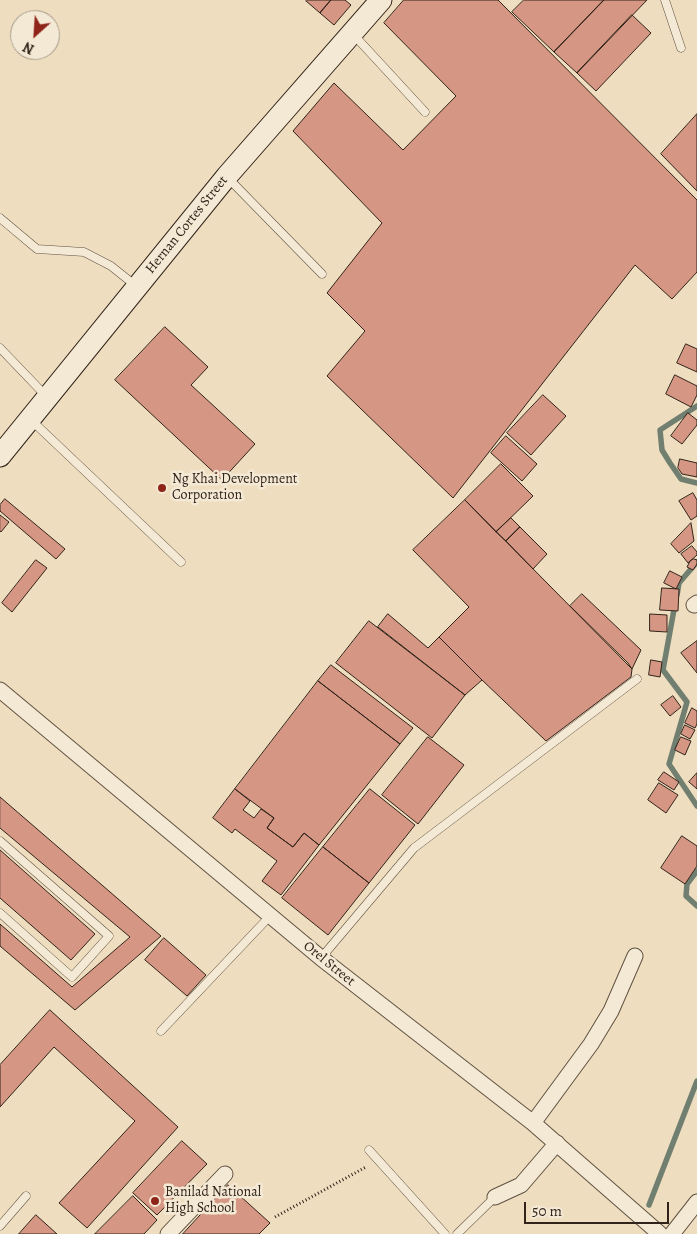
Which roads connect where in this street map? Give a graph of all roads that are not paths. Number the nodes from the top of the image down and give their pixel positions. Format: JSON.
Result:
{"nodes":[{"id":1,"x":381,"y":0,"type":"edge"},
{"id":2,"x":665,"y":0,"type":"edge"},
{"id":3,"x":352,"y":32,"type":"junction"},
{"id":4,"x":681,"y":48,"type":"dead end"},
{"id":5,"x":426,"y":112,"type":"dead end"},
{"id":6,"x":226,"y":176,"type":"junction"},
{"id":7,"x":0,"y":218,"type":"edge"},
{"id":8,"x":322,"y":274,"type":"dead end"},
{"id":9,"x":137,"y":286,"type":"junction"},
{"id":10,"x":0,"y":348,"type":"edge"},
{"id":11,"x":47,"y":397,"type":"junction"},
{"id":12,"x":30,"y":418,"type":"junction"},
{"id":13,"x":0,"y":456,"type":"edge"},
{"id":14,"x":181,"y":562,"type":"dead end"},
{"id":15,"x":637,"y":679,"type":"dead end"},
{"id":16,"x":0,"y":690,"type":"edge"},
{"id":17,"x":0,"y":840,"type":"edge"},
{"id":18,"x":0,"y":913,"type":"edge"},
{"id":19,"x":270,"y":916,"type":"junction"},
{"id":20,"x":635,"y":956,"type":"dead end"},
{"id":21,"x":321,"y":958,"type":"junction"},
{"id":22,"x":161,"y":1031,"type":"dead end"},
{"id":23,"x":533,"y":1123,"type":"junction"},
{"id":24,"x":557,"y":1143,"type":"junction"},
{"id":25,"x":369,"y":1150,"type":"dead end"},
{"id":26,"x":225,"y":1174,"type":"dead end"},
{"id":27,"x":26,"y":1196,"type":"dead end"},
{"id":28,"x":496,"y":1197,"type":"joint"},
{"id":29,"x":697,"y":1202,"type":"edge"},
{"id":30,"x":0,"y":1226,"type":"edge"},
{"id":31,"x":168,"y":1234,"type":"edge"},
{"id":32,"x":444,"y":1234,"type":"edge"},
{"id":33,"x":457,"y":1234,"type":"edge"},
{"id":34,"x":660,"y":1234,"type":"edge"},
{"id":35,"x":672,"y":1234,"type":"edge"}],
"edges":[{"from":1,"to":3,"type":"main road","name":"Hernan Cortes Street"},
{"from":2,"to":4,"type":"lane"},
{"from":3,"to":5,"type":"lane"},
{"from":3,"to":6,"type":"main road","name":"Hernan Cortes Street"},
{"from":6,"to":8,"type":"lane"},
{"from":6,"to":9,"type":"main road","name":"Hernan Cortes Street"},
{"from":7,"to":9,"type":"lane"},
{"from":9,"to":11,"type":"main road","name":"Hernan Cortes Street"},
{"from":10,"to":11,"type":"lane"},
{"from":11,"to":12,"type":"main road","name":"Hernan Cortes Street"},
{"from":12,"to":13,"type":"main road","name":"Hernan Cortes Street"},
{"from":12,"to":14,"type":"lane"},
{"from":15,"to":21,"type":"lane"},
{"from":16,"to":19,"type":"street","name":"Orel Street"},
{"from":17,"to":18,"type":"lane"},
{"from":19,"to":21,"type":"street","name":"Orel Street"},
{"from":19,"to":22,"type":"lane"},
{"from":20,"to":23,"type":"street"},
{"from":21,"to":23,"type":"street","name":"Orel Street"},
{"from":23,"to":24,"type":"street","name":"Orel Street"},
{"from":24,"to":28,"type":"street"},
{"from":24,"to":34,"type":"street","name":"Orel Street"},
{"from":25,"to":32,"type":"lane"},
{"from":26,"to":31,"type":"street"},
{"from":27,"to":30,"type":"lane"},
{"from":28,"to":33,"type":"lane"},
{"from":29,"to":35,"type":"street"}]}
